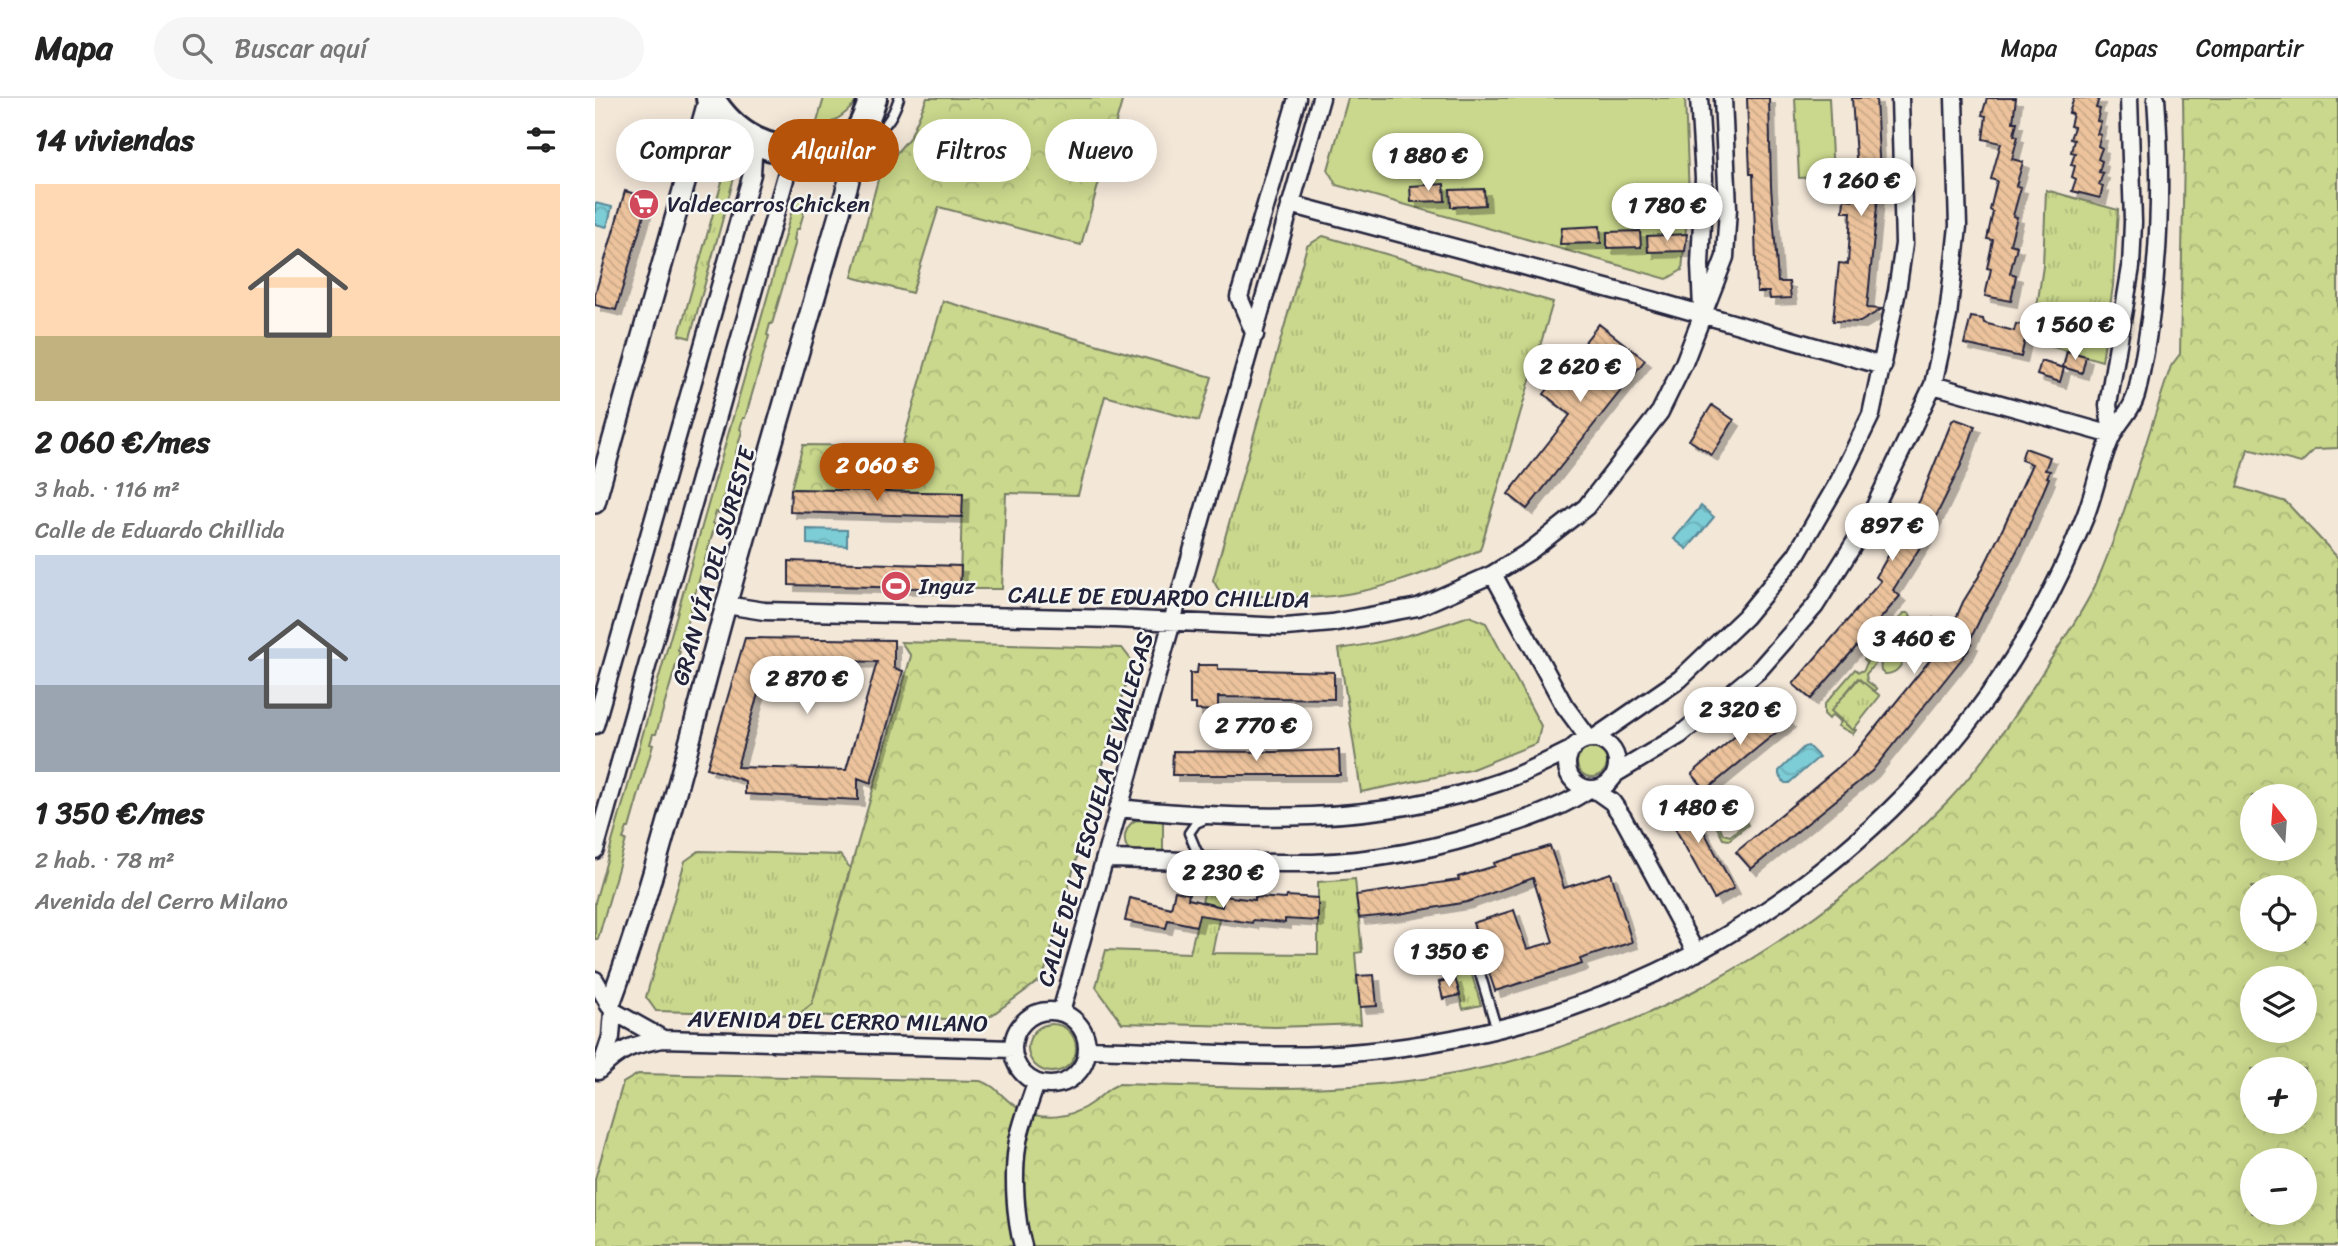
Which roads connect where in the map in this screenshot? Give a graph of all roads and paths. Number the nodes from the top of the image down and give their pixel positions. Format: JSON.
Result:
{"nodes":[{"id":1,"x":710,"y":98,"type":"edge"},
{"id":2,"x":873,"y":98,"type":"edge"},
{"id":3,"x":899,"y":98,"type":"edge"},
{"id":4,"x":1297,"y":98,"type":"edge"},
{"id":5,"x":1321,"y":98,"type":"edge"},
{"id":6,"x":1699,"y":98,"type":"edge"},
{"id":7,"x":1723,"y":98,"type":"edge"},
{"id":8,"x":1900,"y":98,"type":"edge"},
{"id":9,"x":1954,"y":98,"type":"edge"},
{"id":10,"x":2129,"y":98,"type":"edge"},
{"id":11,"x":2156,"y":98,"type":"edge"},
{"id":12,"x":726,"y":119,"type":"edge"},
{"id":13,"x":865,"y":119,"type":"edge"},
{"id":14,"x":889,"y":119,"type":"edge"},
{"id":15,"x":754,"y":141,"type":"edge"},
{"id":16,"x":768,"y":147,"type":"edge"},
{"id":17,"x":749,"y":182,"type":"edge"},
{"id":18,"x":784,"y":182,"type":"edge"},
{"id":19,"x":848,"y":182,"type":"edge"},
{"id":20,"x":1290,"y":204,"type":"junction"},
{"id":21,"x":1702,"y":315,"type":"junction"},
{"id":22,"x":1255,"y":335,"type":"junction"},
{"id":23,"x":1883,"y":366,"type":"junction"},
{"id":24,"x":1933,"y":385,"type":"junction"},
{"id":25,"x":2112,"y":435,"type":"junction"},
{"id":26,"x":595,"y":501,"type":"edge"},
{"id":27,"x":1493,"y":574,"type":"junction"},
{"id":28,"x":726,"y":605,"type":"junction"},
{"id":29,"x":1172,"y":621,"type":"junction"},
{"id":30,"x":595,"y":725,"type":"edge"},
{"id":31,"x":1582,"y":743,"type":"junction"},
{"id":32,"x":1615,"y":776,"type":"junction"},
{"id":33,"x":1592,"y":789,"type":"junction"},
{"id":34,"x":1118,"y":808,"type":"junction"},
{"id":35,"x":1214,"y":815,"type":"junction"},
{"id":36,"x":1623,"y":818,"type":"junction"},
{"id":37,"x":595,"y":850,"type":"edge"},
{"id":38,"x":1105,"y":859,"type":"junction"},
{"id":39,"x":1206,"y":860,"type":"junction"},
{"id":40,"x":1696,"y":953,"type":"junction"},
{"id":41,"x":1478,"y":967,"type":"dead end"},
{"id":42,"x":595,"y":981,"type":"edge"},
{"id":43,"x":612,"y":1008,"type":"junction"},
{"id":44,"x":1061,"y":1012,"type":"junction"},
{"id":45,"x":1497,"y":1030,"type":"junction"},
{"id":46,"x":663,"y":1039,"type":"junction"},
{"id":47,"x":1013,"y":1049,"type":"junction"},
{"id":48,"x":1088,"y":1049,"type":"junction"},
{"id":49,"x":596,"y":1073,"type":"edge"},
{"id":50,"x":1036,"y":1083,"type":"junction"},
{"id":51,"x":1023,"y":1246,"type":"edge"}],
"edges":[{"from":1,"to":12,"type":"main road"},
{"from":1,"to":26,"type":"street"},
{"from":2,"to":13,"type":"main road"},
{"from":3,"to":14,"type":"lane"},
{"from":4,"to":22,"type":"street"},
{"from":5,"to":20,"type":"street","name":"CALLE DE LA ESCUELA DE VALLECAS"},
{"from":6,"to":21,"type":"street","name":"CALLE DE EDUARDO CHILLIDA"},
{"from":7,"to":21,"type":"street","name":"CALLE DE EDUARDO CHILLIDA"},
{"from":8,"to":23,"type":"street"},
{"from":9,"to":24,"type":"street"},
{"from":10,"to":25,"type":"street"},
{"from":11,"to":25,"type":"street"},
{"from":15,"to":16,"type":"main road"},
{"from":17,"to":30,"type":"street"},
{"from":18,"to":37,"type":"street","name":"GRAN VÍA DEL SURESTE"},
{"from":19,"to":28,"type":"street","name":"GRAN VÍA DEL SURESTE"},
{"from":20,"to":21,"type":"street"},
{"from":20,"to":22,"type":"street","name":"CALLE DE LA ESCUELA DE VALLECAS"},
{"from":21,"to":23,"type":"street"},
{"from":21,"to":27,"type":"street","name":"CALLE DE EDUARDO CHILLIDA"},
{"from":22,"to":29,"type":"street","name":"CALLE DE LA ESCUELA DE VALLECAS"},
{"from":23,"to":31,"type":"street"},
{"from":24,"to":25,"type":"street"},
{"from":24,"to":32,"type":"street"},
{"from":25,"to":40,"type":"street"},
{"from":27,"to":29,"type":"street","name":"CALLE DE EDUARDO CHILLIDA"},
{"from":27,"to":31,"type":"street"},
{"from":28,"to":29,"type":"street","name":"CALLE DE EDUARDO CHILLIDA"},
{"from":28,"to":43,"type":"street","name":"GRAN VÍA DEL SURESTE"},
{"from":29,"to":34,"type":"street","name":"CALLE DE LA ESCUELA DE VALLECAS"},
{"from":31,"to":32,"type":"street"},
{"from":31,"to":33,"type":"street"},
{"from":31,"to":35,"type":"street"},
{"from":32,"to":33,"type":"street"},
{"from":32,"to":36,"type":"street"},
{"from":33,"to":36,"type":"street"},
{"from":33,"to":39,"type":"street"},
{"from":34,"to":35,"type":"street"},
{"from":34,"to":38,"type":"street","name":"CALLE DE LA ESCUELA DE VALLECAS"},
{"from":35,"to":39,"type":"lane"},
{"from":36,"to":40,"type":"street"},
{"from":38,"to":39,"type":"street"},
{"from":38,"to":44,"type":"street","name":"CALLE DE LA ESCUELA DE VALLECAS"},
{"from":40,"to":45,"type":"street"},
{"from":41,"to":45,"type":"lane"},
{"from":42,"to":43,"type":"street"},
{"from":43,"to":46,"type":"street","name":"AVENIDA DEL CERRO MILANO"},
{"from":43,"to":49,"type":"street"},
{"from":44,"to":47,"type":"street"},
{"from":44,"to":48,"type":"street"},
{"from":45,"to":48,"type":"street"},
{"from":46,"to":47,"type":"street","name":"AVENIDA DEL CERRO MILANO"},
{"from":46,"to":49,"type":"street","name":"AVENIDA DEL CERRO MILANO"},
{"from":47,"to":50,"type":"street"},
{"from":48,"to":50,"type":"street"},
{"from":50,"to":51,"type":"street"}]}
